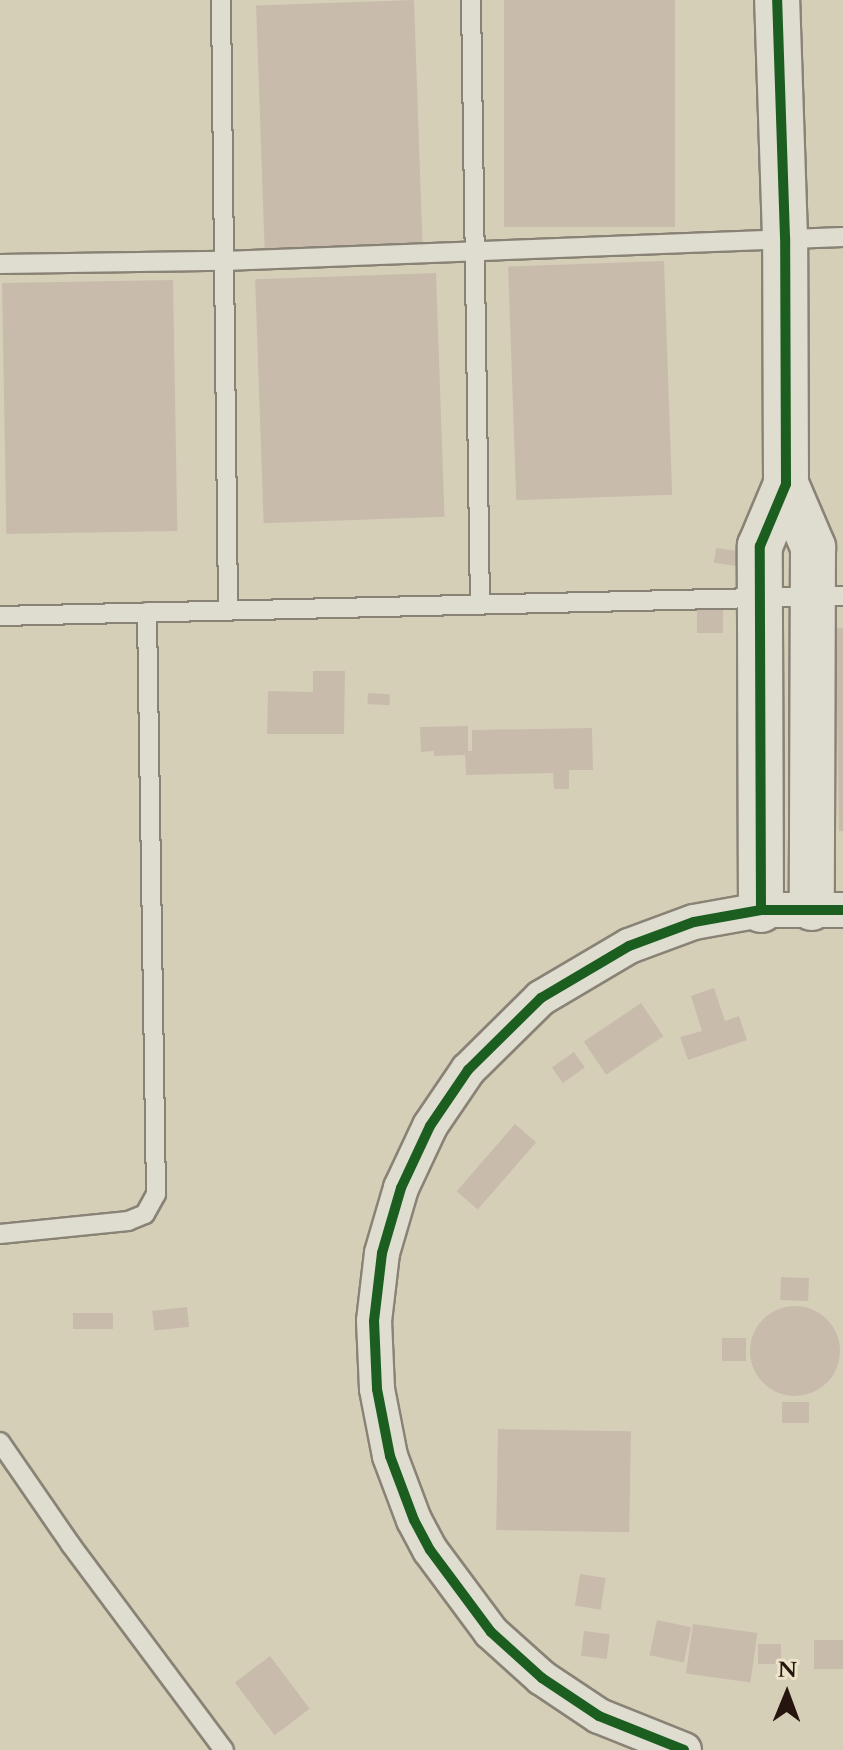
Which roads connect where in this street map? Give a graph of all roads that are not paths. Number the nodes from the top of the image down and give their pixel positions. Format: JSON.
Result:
{"nodes":[{"id":1,"x":221,"y":0,"type":"edge"},
{"id":2,"x":471,"y":0,"type":"edge"},
{"id":3,"x":777,"y":0,"type":"edge"},
{"id":4,"x":785,"y":237,"type":"junction"},
{"id":5,"x":843,"y":237,"type":"edge"},
{"id":6,"x":472,"y":251,"type":"junction"},
{"id":7,"x":224,"y":261,"type":"junction"},
{"id":8,"x":0,"y":264,"type":"edge"},
{"id":9,"x":786,"y":484,"type":"junction"},
{"id":10,"x":828,"y":596,"type":"edge"},
{"id":11,"x":760,"y":598,"type":"junction"},
{"id":12,"x":480,"y":604,"type":"junction"},
{"id":13,"x":228,"y":610,"type":"junction"},
{"id":14,"x":147,"y":612,"type":"junction"},
{"id":15,"x":0,"y":616,"type":"edge"},
{"id":16,"x":828,"y":909,"type":"edge"},
{"id":17,"x":761,"y":910,"type":"junction"},
{"id":18,"x":0,"y":1234,"type":"edge"},
{"id":19,"x":0,"y":1442,"type":"edge"},
{"id":20,"x":224,"y":1750,"type":"edge"},
{"id":21,"x":684,"y":1750,"type":"edge"}],
"edges":[{"from":1,"to":7,"type":"lane"},
{"from":2,"to":6,"type":"lane"},
{"from":3,"to":4,"type":"street"},
{"from":4,"to":5,"type":"lane"},
{"from":4,"to":6,"type":"lane"},
{"from":4,"to":9,"type":"street"},
{"from":6,"to":7,"type":"lane"},
{"from":6,"to":12,"type":"lane"},
{"from":7,"to":8,"type":"lane"},
{"from":7,"to":13,"type":"lane"},
{"from":9,"to":10,"type":"street"},
{"from":9,"to":11,"type":"street"},
{"from":10,"to":11,"type":"lane"},
{"from":10,"to":16,"type":"street"},
{"from":11,"to":12,"type":"lane"},
{"from":11,"to":17,"type":"street"},
{"from":12,"to":13,"type":"lane"},
{"from":13,"to":14,"type":"lane"},
{"from":14,"to":15,"type":"lane"},
{"from":14,"to":18,"type":"lane"},
{"from":16,"to":17,"type":"street"},
{"from":17,"to":21,"type":"street"},
{"from":19,"to":20,"type":"lane"}]}
